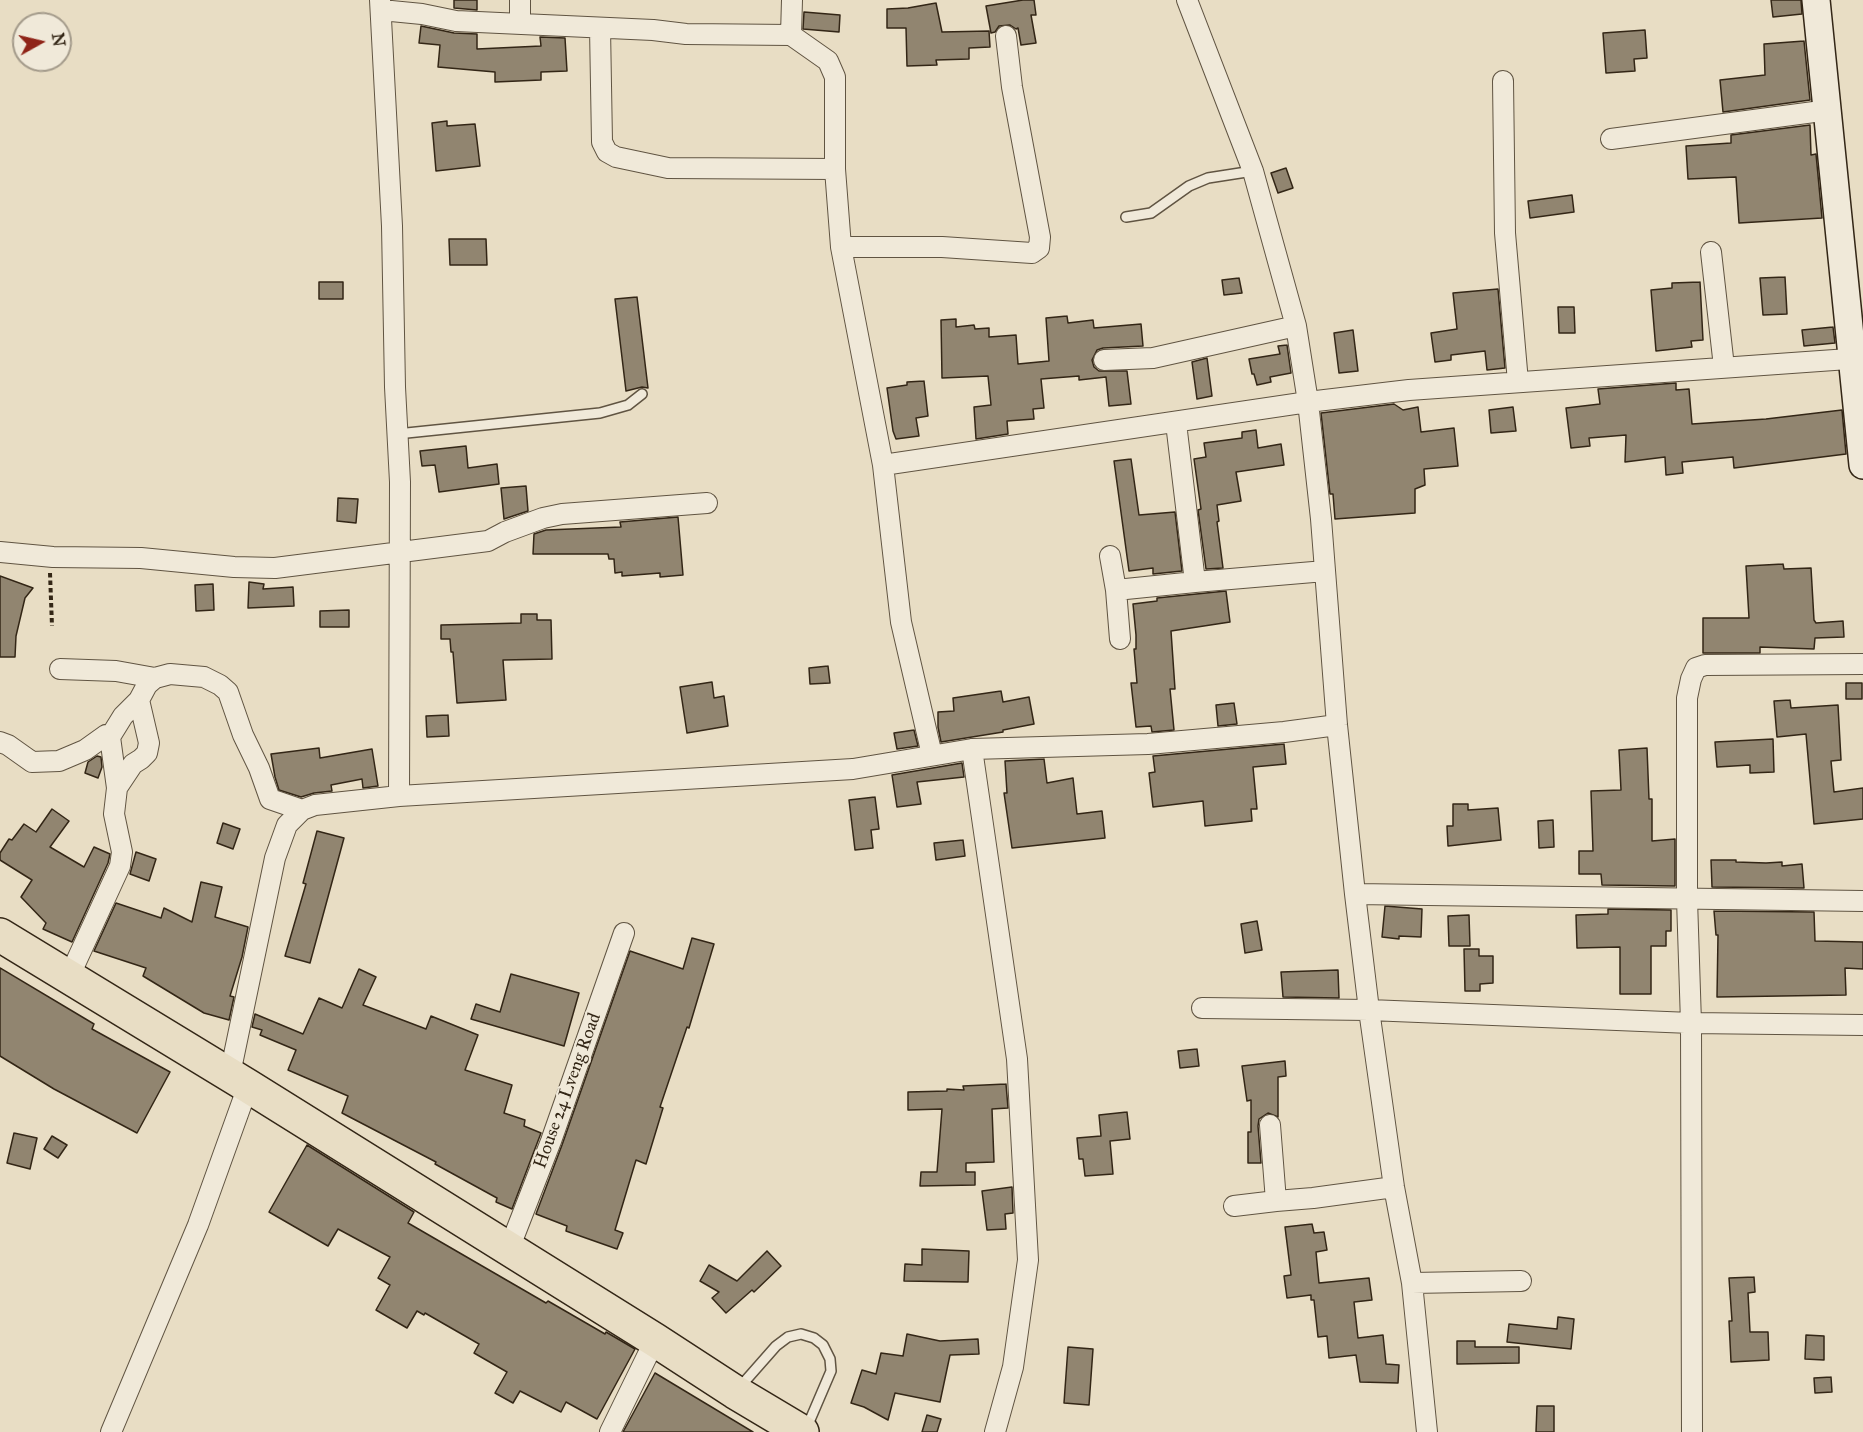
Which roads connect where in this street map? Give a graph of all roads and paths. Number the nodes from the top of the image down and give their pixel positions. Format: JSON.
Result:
{"nodes":[{"id":1,"x":520,"y":0,"type":"edge"},
{"id":2,"x":792,"y":0,"type":"edge"},
{"id":3,"x":1187,"y":0,"type":"edge"},
{"id":4,"x":1816,"y":0,"type":"edge"},
{"id":5,"x":381,"y":5,"type":"edge"},
{"id":6,"x":520,"y":24,"type":"junction"},
{"id":7,"x":600,"y":28,"type":"junction"},
{"id":8,"x":792,"y":34,"type":"junction"},
{"id":9,"x":1006,"y":36,"type":"dead end"},
{"id":10,"x":1503,"y":81,"type":"dead end"},
{"id":11,"x":1829,"y":110,"type":"junction"},
{"id":12,"x":1611,"y":139,"type":"dead end"},
{"id":13,"x":835,"y":169,"type":"junction"},
{"id":14,"x":1253,"y":171,"type":"junction"},
{"id":15,"x":1126,"y":216,"type":"dead end"},
{"id":16,"x":842,"y":247,"type":"junction"},
{"id":17,"x":1711,"y":252,"type":"dead end"},
{"id":18,"x":1296,"y":326,"type":"junction"},
{"id":19,"x":1858,"y":358,"type":"edge"},
{"id":20,"x":1104,"y":360,"type":"dead end"},
{"id":21,"x":1724,"y":368,"type":"junction"},
{"id":22,"x":1518,"y":382,"type":"junction"},
{"id":23,"x":642,"y":394,"type":"dead end"},
{"id":24,"x":1308,"y":402,"type":"junction"},
{"id":25,"x":1176,"y":423,"type":"junction"},
{"id":26,"x":397,"y":434,"type":"junction"},
{"id":27,"x":883,"y":465,"type":"junction"},
{"id":28,"x":1863,"y":465,"type":"edge"},
{"id":29,"x":707,"y":503,"type":"dead end"},
{"id":30,"x":0,"y":552,"type":"edge"},
{"id":31,"x":399,"y":553,"type":"junction"},
{"id":32,"x":1110,"y":556,"type":"dead end"},
{"id":33,"x":52,"y":557,"type":"junction"},
{"id":34,"x":1325,"y":571,"type":"junction"},
{"id":35,"x":1195,"y":582,"type":"junction"},
{"id":36,"x":1116,"y":590,"type":"junction"},
{"id":37,"x":52,"y":626,"type":"dead end"},
{"id":38,"x":1120,"y":639,"type":"dead end"},
{"id":39,"x":1863,"y":664,"type":"edge"},
{"id":40,"x":60,"y":669,"type":"dead end"},
{"id":41,"x":155,"y":678,"type":"junction"},
{"id":42,"x":139,"y":700,"type":"junction"},
{"id":43,"x":1337,"y":725,"type":"junction"},
{"id":44,"x":110,"y":737,"type":"junction"},
{"id":45,"x":0,"y":742,"type":"edge"},
{"id":46,"x":972,"y":749,"type":"junction"},
{"id":47,"x":932,"y":756,"type":"junction"},
{"id":48,"x":117,"y":788,"type":"junction"},
{"id":49,"x":399,"y":796,"type":"junction"},
{"id":50,"x":302,"y":810,"type":"junction"},
{"id":51,"x":1355,"y":894,"type":"junction"},
{"id":52,"x":1687,"y":899,"type":"junction"},
{"id":53,"x":1863,"y":901,"type":"edge"},
{"id":54,"x":624,"y":933,"type":"dead end"},
{"id":55,"x":0,"y":935,"type":"edge"},
{"id":56,"x":69,"y":977,"type":"junction"},
{"id":57,"x":1202,"y":1008,"type":"dead end"},
{"id":58,"x":1369,"y":1010,"type":"junction"},
{"id":59,"x":1692,"y":1023,"type":"junction"},
{"id":60,"x":1863,"y":1025,"type":"edge"},
{"id":61,"x":239,"y":1080,"type":"junction"},
{"id":62,"x":1270,"y":1125,"type":"dead end"},
{"id":63,"x":1394,"y":1187,"type":"junction"},
{"id":64,"x":1276,"y":1201,"type":"junction"},
{"id":65,"x":1234,"y":1206,"type":"dead end"},
{"id":66,"x":509,"y":1249,"type":"junction"},
{"id":67,"x":1521,"y":1281,"type":"dead end"},
{"id":68,"x":1412,"y":1283,"type":"junction"},
{"id":69,"x":655,"y":1340,"type":"junction"},
{"id":70,"x":735,"y":1392,"type":"junction"},
{"id":71,"x":111,"y":1432,"type":"edge"},
{"id":72,"x":610,"y":1432,"type":"edge"},
{"id":73,"x":803,"y":1432,"type":"edge"},
{"id":74,"x":995,"y":1432,"type":"edge"},
{"id":75,"x":1427,"y":1432,"type":"edge"},
{"id":76,"x":1692,"y":1432,"type":"edge"}],
"edges":[{"from":1,"to":6,"type":"street"},
{"from":2,"to":8,"type":"street"},
{"from":3,"to":14,"type":"street"},
{"from":4,"to":11,"type":"street"},
{"from":5,"to":6,"type":"street"},
{"from":5,"to":26,"type":"street"},
{"from":6,"to":7,"type":"street"},
{"from":7,"to":8,"type":"street"},
{"from":7,"to":13,"type":"street"},
{"from":8,"to":13,"type":"street"},
{"from":9,"to":16,"type":"street"},
{"from":10,"to":22,"type":"street"},
{"from":11,"to":12,"type":"street"},
{"from":11,"to":19,"type":"street"},
{"from":13,"to":16,"type":"street"},
{"from":14,"to":15,"type":"lane"},
{"from":14,"to":18,"type":"street"},
{"from":16,"to":27,"type":"street"},
{"from":17,"to":21,"type":"street"},
{"from":18,"to":20,"type":"street"},
{"from":18,"to":24,"type":"street"},
{"from":19,"to":21,"type":"street"},
{"from":19,"to":28,"type":"street"},
{"from":21,"to":22,"type":"street"},
{"from":22,"to":24,"type":"street"},
{"from":23,"to":26,"type":"lane"},
{"from":24,"to":25,"type":"street"},
{"from":24,"to":34,"type":"street"},
{"from":25,"to":27,"type":"street"},
{"from":25,"to":35,"type":"street"},
{"from":26,"to":31,"type":"street"},
{"from":27,"to":47,"type":"street"},
{"from":29,"to":31,"type":"street"},
{"from":30,"to":33,"type":"street"},
{"from":31,"to":33,"type":"street"},
{"from":31,"to":49,"type":"street"},
{"from":32,"to":36,"type":"street"},
{"from":33,"to":37,"type":"path"},
{"from":34,"to":35,"type":"street"},
{"from":34,"to":43,"type":"street"},
{"from":35,"to":36,"type":"street"},
{"from":36,"to":38,"type":"street"},
{"from":39,"to":52,"type":"street"},
{"from":40,"to":41,"type":"street"},
{"from":41,"to":42,"type":"street"},
{"from":41,"to":50,"type":"street"},
{"from":42,"to":44,"type":"street"},
{"from":42,"to":48,"type":"street"},
{"from":43,"to":46,"type":"street"},
{"from":43,"to":51,"type":"street"},
{"from":44,"to":45,"type":"street"},
{"from":44,"to":48,"type":"street"},
{"from":46,"to":47,"type":"street"},
{"from":46,"to":74,"type":"street"},
{"from":47,"to":49,"type":"street"},
{"from":48,"to":56,"type":"street"},
{"from":49,"to":50,"type":"street"},
{"from":50,"to":61,"type":"street"},
{"from":51,"to":52,"type":"street"},
{"from":51,"to":58,"type":"street"},
{"from":52,"to":53,"type":"street"},
{"from":52,"to":59,"type":"street"},
{"from":54,"to":66,"type":"street","name":"House 24 Lveng Road"},
{"from":55,"to":56,"type":"highway"},
{"from":56,"to":61,"type":"highway"},
{"from":57,"to":58,"type":"street"},
{"from":58,"to":59,"type":"street"},
{"from":58,"to":63,"type":"street"},
{"from":59,"to":60,"type":"street"},
{"from":59,"to":76,"type":"street"},
{"from":61,"to":66,"type":"highway"},
{"from":61,"to":71,"type":"street"},
{"from":62,"to":64,"type":"street"},
{"from":63,"to":64,"type":"street"},
{"from":63,"to":68,"type":"street"},
{"from":64,"to":65,"type":"street"},
{"from":66,"to":69,"type":"highway"},
{"from":67,"to":68,"type":"street"},
{"from":68,"to":75,"type":"street"},
{"from":69,"to":70,"type":"highway"},
{"from":69,"to":72,"type":"street"},
{"from":70,"to":73,"type":"highway"},
{"from":70,"to":73,"type":"lane"}]}
